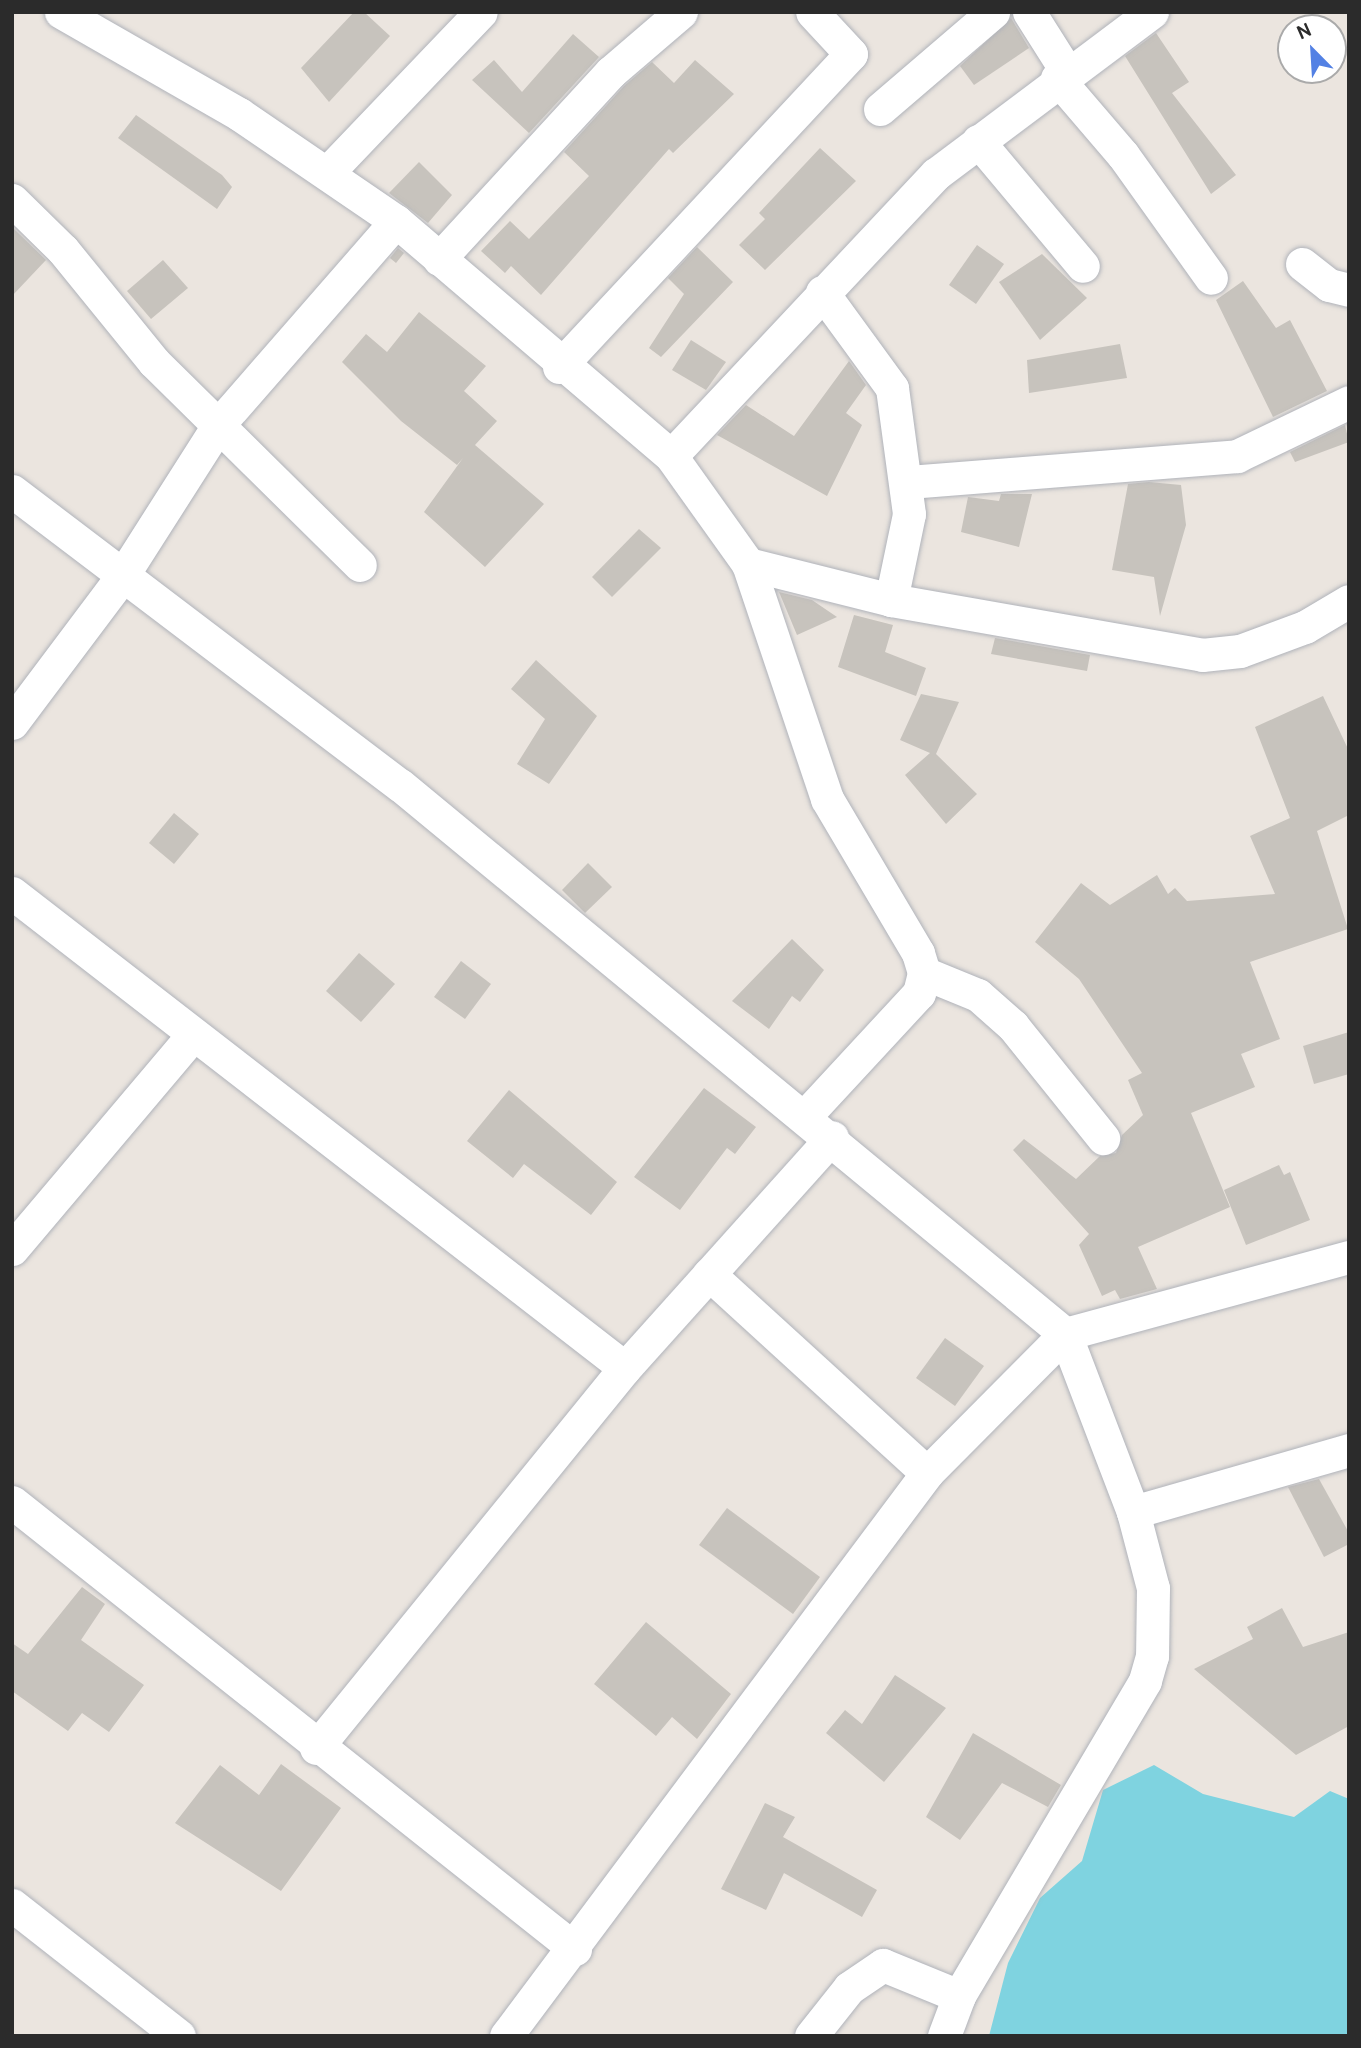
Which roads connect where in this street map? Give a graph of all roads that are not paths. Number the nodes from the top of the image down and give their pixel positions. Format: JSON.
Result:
{"nodes":[{"id":1,"x":61,"y":12,"type":"edge"},
{"id":2,"x":481,"y":12,"type":"edge"},
{"id":3,"x":681,"y":12,"type":"edge"},
{"id":4,"x":812,"y":12,"type":"edge"},
{"id":5,"x":993,"y":12,"type":"edge"},
{"id":6,"x":1029,"y":12,"type":"edge"},
{"id":7,"x":1152,"y":12,"type":"edge"},
{"id":8,"x":1062,"y":75,"type":"junction"},
{"id":9,"x":880,"y":109,"type":"dead end"},
{"id":10,"x":978,"y":141,"type":"junction"},
{"id":11,"x":328,"y":172,"type":"junction"},
{"id":12,"x":12,"y":200,"type":"edge"},
{"id":13,"x":396,"y":222,"type":"junction"},
{"id":14,"x":439,"y":259,"type":"junction"},
{"id":15,"x":1302,"y":264,"type":"dead end"},
{"id":16,"x":1083,"y":266,"type":"dead end"},
{"id":17,"x":1210,"y":278,"type":"dead end"},
{"id":18,"x":1349,"y":290,"type":"edge"},
{"id":19,"x":822,"y":292,"type":"junction"},
{"id":20,"x":559,"y":367,"type":"junction"},
{"id":21,"x":1349,"y":402,"type":"edge"},
{"id":22,"x":219,"y":424,"type":"junction"},
{"id":23,"x":671,"y":456,"type":"junction"},
{"id":24,"x":909,"y":482,"type":"junction"},
{"id":25,"x":12,"y":491,"type":"edge"},
{"id":26,"x":748,"y":564,"type":"junction"},
{"id":27,"x":360,"y":565,"type":"dead end"},
{"id":28,"x":121,"y":578,"type":"junction"},
{"id":29,"x":891,"y":600,"type":"junction"},
{"id":30,"x":1349,"y":601,"type":"edge"},
{"id":31,"x":12,"y":723,"type":"edge"},
{"id":32,"x":12,"y":893,"type":"edge"},
{"id":33,"x":924,"y":973,"type":"junction"},
{"id":34,"x":192,"y":1036,"type":"junction"},
{"id":35,"x":804,"y":1116,"type":"junction"},
{"id":36,"x":832,"y":1137,"type":"junction"},
{"id":37,"x":1103,"y":1138,"type":"dead end"},
{"id":38,"x":12,"y":1249,"type":"edge"},
{"id":39,"x":1349,"y":1257,"type":"edge"},
{"id":40,"x":709,"y":1273,"type":"junction"},
{"id":41,"x":1065,"y":1334,"type":"junction"},
{"id":42,"x":625,"y":1368,"type":"junction"},
{"id":43,"x":1349,"y":1450,"type":"edge"},
{"id":44,"x":927,"y":1473,"type":"junction"},
{"id":45,"x":12,"y":1503,"type":"edge"},
{"id":46,"x":1133,"y":1512,"type":"junction"},
{"id":47,"x":316,"y":1748,"type":"junction"},
{"id":48,"x":12,"y":1905,"type":"edge"},
{"id":49,"x":575,"y":1949,"type":"junction"},
{"id":50,"x":959,"y":1996,"type":"junction"},
{"id":51,"x":179,"y":2036,"type":"edge"},
{"id":52,"x":506,"y":2036,"type":"edge"},
{"id":53,"x":811,"y":2036,"type":"edge"},
{"id":54,"x":944,"y":2036,"type":"edge"}],
"edges":[{"from":1,"to":11,"type":"street"},
{"from":2,"to":11,"type":"street"},
{"from":3,"to":14,"type":"street"},
{"from":4,"to":20,"type":"street"},
{"from":5,"to":9,"type":"street"},
{"from":6,"to":8,"type":"street"},
{"from":7,"to":8,"type":"street"},
{"from":8,"to":10,"type":"street"},
{"from":8,"to":17,"type":"street"},
{"from":10,"to":16,"type":"street"},
{"from":10,"to":19,"type":"street"},
{"from":11,"to":13,"type":"street"},
{"from":12,"to":22,"type":"street"},
{"from":13,"to":14,"type":"street"},
{"from":13,"to":22,"type":"street"},
{"from":14,"to":20,"type":"street"},
{"from":15,"to":18,"type":"street"},
{"from":19,"to":23,"type":"street"},
{"from":19,"to":24,"type":"street"},
{"from":20,"to":23,"type":"street"},
{"from":21,"to":24,"type":"street"},
{"from":22,"to":27,"type":"street"},
{"from":22,"to":28,"type":"street"},
{"from":23,"to":26,"type":"street"},
{"from":24,"to":29,"type":"street"},
{"from":25,"to":28,"type":"street"},
{"from":26,"to":29,"type":"street"},
{"from":26,"to":33,"type":"street"},
{"from":28,"to":31,"type":"street"},
{"from":28,"to":35,"type":"street"},
{"from":29,"to":30,"type":"street"},
{"from":32,"to":34,"type":"street"},
{"from":33,"to":35,"type":"street"},
{"from":33,"to":37,"type":"street"},
{"from":34,"to":38,"type":"street"},
{"from":34,"to":42,"type":"street"},
{"from":35,"to":36,"type":"street"},
{"from":36,"to":40,"type":"street"},
{"from":36,"to":41,"type":"street"},
{"from":39,"to":41,"type":"street"},
{"from":40,"to":42,"type":"street"},
{"from":40,"to":44,"type":"street"},
{"from":41,"to":44,"type":"street"},
{"from":41,"to":46,"type":"street"},
{"from":42,"to":47,"type":"street"},
{"from":43,"to":46,"type":"street"},
{"from":44,"to":49,"type":"street"},
{"from":45,"to":47,"type":"street"},
{"from":46,"to":50,"type":"street"},
{"from":47,"to":49,"type":"street"},
{"from":48,"to":51,"type":"street"},
{"from":49,"to":52,"type":"street"},
{"from":50,"to":53,"type":"street"},
{"from":50,"to":54,"type":"street"}]}
